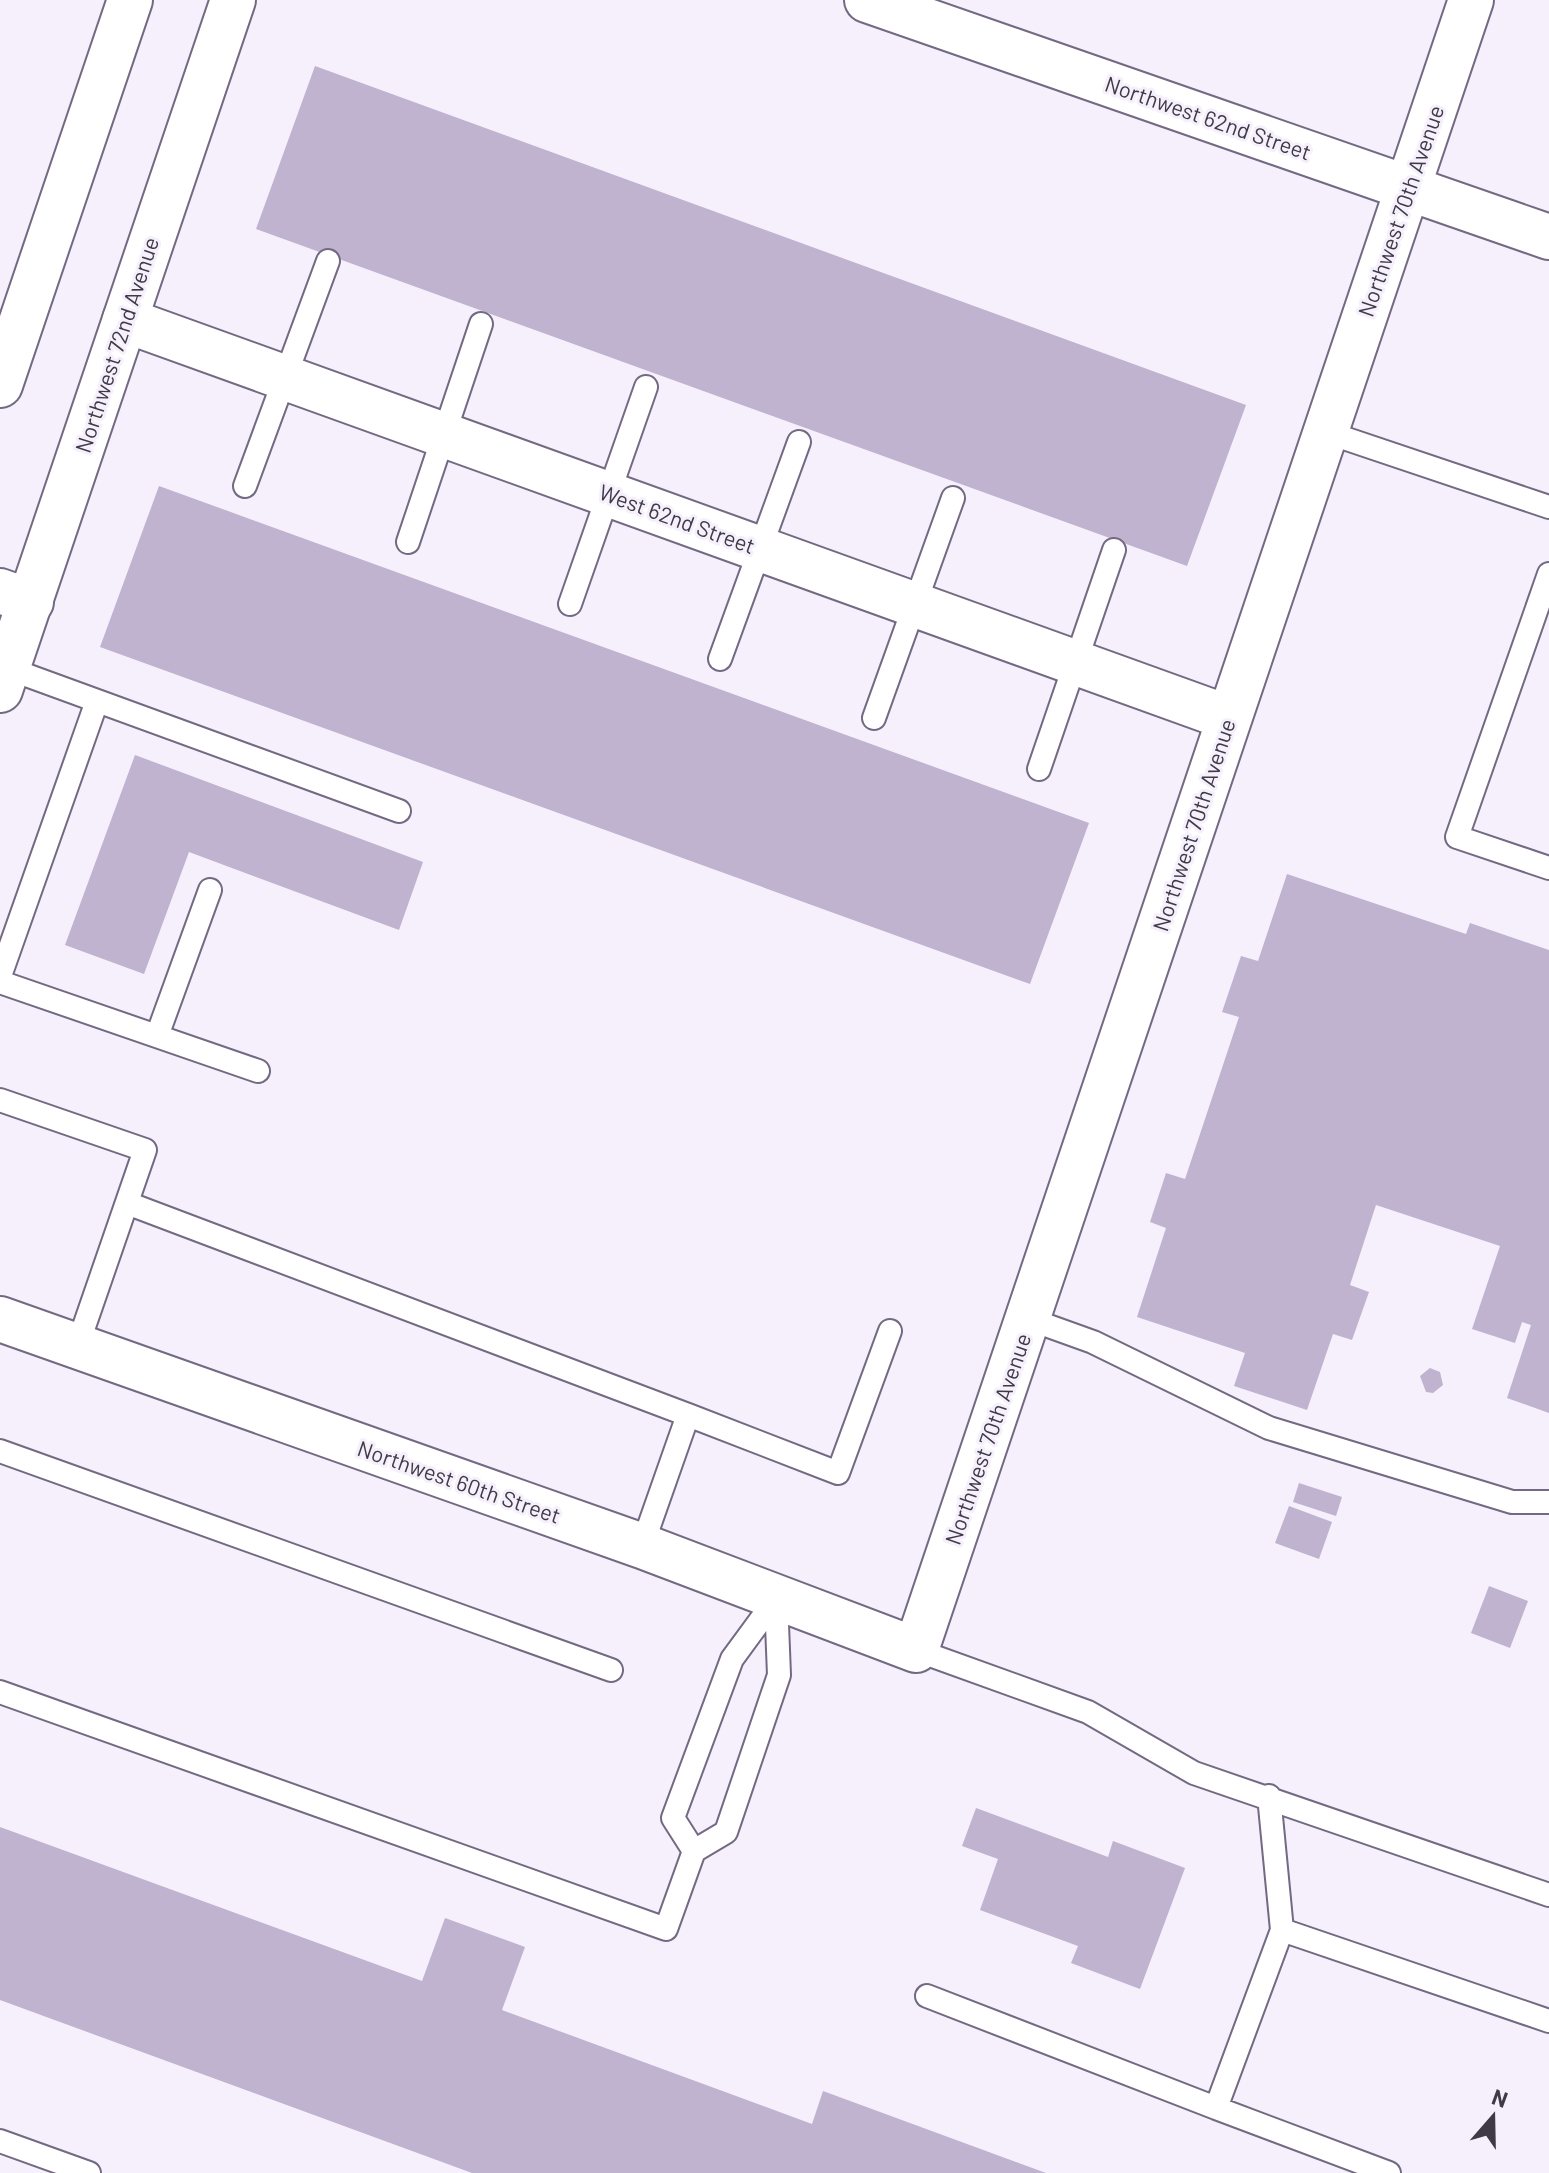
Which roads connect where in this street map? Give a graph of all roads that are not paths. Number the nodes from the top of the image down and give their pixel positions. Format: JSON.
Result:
{"nodes":[{"id":1,"x":130,"y":0,"type":"edge"},
{"id":2,"x":233,"y":0,"type":"edge"},
{"id":3,"x":867,"y":0,"type":"edge"},
{"id":4,"x":1471,"y":0,"type":"edge"},
{"id":5,"x":1409,"y":188,"type":"junction"},
{"id":6,"x":1549,"y":237,"type":"edge"},
{"id":7,"x":328,"y":261,"type":"dead end"},
{"id":8,"x":125,"y":320,"type":"junction"},
{"id":9,"x":481,"y":324,"type":"dead end"},
{"id":10,"x":285,"y":377,"type":"junction"},
{"id":11,"x":0,"y":385,"type":"edge"},
{"id":12,"x":646,"y":387,"type":"dead end"},
{"id":13,"x":1326,"y":432,"type":"junction"},
{"id":14,"x":444,"y":435,"type":"junction"},
{"id":15,"x":799,"y":442,"type":"dead end"},
{"id":16,"x":245,"y":486,"type":"dead end"},
{"id":17,"x":608,"y":494,"type":"junction"},
{"id":18,"x":953,"y":498,"type":"dead end"},
{"id":19,"x":1549,"y":507,"type":"edge"},
{"id":20,"x":408,"y":542,"type":"dead end"},
{"id":21,"x":760,"y":549,"type":"junction"},
{"id":22,"x":1114,"y":550,"type":"dead end"},
{"id":23,"x":1549,"y":574,"type":"edge"},
{"id":24,"x":16,"y":597,"type":"edge"},
{"id":25,"x":570,"y":604,"type":"dead end"},
{"id":26,"x":914,"y":605,"type":"junction"},
{"id":27,"x":720,"y":659,"type":"dead end"},
{"id":28,"x":1076,"y":663,"type":"junction"},
{"id":29,"x":4,"y":679,"type":"edge"},
{"id":30,"x":97,"y":701,"type":"junction"},
{"id":31,"x":874,"y":718,"type":"dead end"},
{"id":32,"x":1229,"y":718,"type":"junction"},
{"id":33,"x":1039,"y":769,"type":"dead end"},
{"id":34,"x":399,"y":811,"type":"dead end"},
{"id":35,"x":1549,"y":868,"type":"edge"},
{"id":36,"x":210,"y":890,"type":"dead end"},
{"id":37,"x":0,"y":979,"type":"edge"},
{"id":38,"x":157,"y":1036,"type":"junction"},
{"id":39,"x":258,"y":1071,"type":"dead end"},
{"id":40,"x":0,"y":1100,"type":"edge"},
{"id":41,"x":127,"y":1203,"type":"junction"},
{"id":42,"x":0,"y":1319,"type":"edge"},
{"id":43,"x":1029,"y":1319,"type":"junction"},
{"id":44,"x":890,"y":1331,"type":"dead end"},
{"id":45,"x":77,"y":1347,"type":"junction"},
{"id":46,"x":688,"y":1415,"type":"junction"},
{"id":47,"x":0,"y":1451,"type":"edge"},
{"id":48,"x":1549,"y":1502,"type":"edge"},
{"id":49,"x":642,"y":1546,"type":"junction"},
{"id":50,"x":776,"y":1599,"type":"junction"},
{"id":51,"x":916,"y":1650,"type":"junction"},
{"id":52,"x":611,"y":1670,"type":"dead end"},
{"id":53,"x":0,"y":1692,"type":"edge"},
{"id":54,"x":1269,"y":1796,"type":"junction"},
{"id":55,"x":694,"y":1851,"type":"junction"},
{"id":56,"x":1549,"y":1895,"type":"edge"},
{"id":57,"x":1282,"y":1930,"type":"junction"},
{"id":58,"x":927,"y":1996,"type":"dead end"},
{"id":59,"x":1549,"y":2021,"type":"edge"},
{"id":60,"x":1216,"y":2108,"type":"junction"},
{"id":61,"x":0,"y":2141,"type":"edge"},
{"id":62,"x":89,"y":2173,"type":"edge"},
{"id":63,"x":1389,"y":2173,"type":"edge"}],
"edges":[{"from":1,"to":11,"type":"street"},
{"from":2,"to":8,"type":"street","name":"Northwest 72nd Avenue"},
{"from":3,"to":5,"type":"street","name":"Northwest 62nd Street"},
{"from":4,"to":5,"type":"street","name":"Northwest 70th Avenue"},
{"from":5,"to":6,"type":"street","name":"Northwest 62nd Street"},
{"from":5,"to":13,"type":"street","name":"Northwest 70th Avenue"},
{"from":7,"to":10,"type":"lane"},
{"from":8,"to":10,"type":"street","name":"West 62nd Street"},
{"from":8,"to":24,"type":"street","name":"Northwest 72nd Avenue"},
{"from":9,"to":14,"type":"lane"},
{"from":10,"to":14,"type":"street","name":"West 62nd Street"},
{"from":10,"to":16,"type":"lane"},
{"from":12,"to":17,"type":"lane"},
{"from":13,"to":19,"type":"lane"},
{"from":13,"to":32,"type":"street","name":"Northwest 70th Avenue"},
{"from":14,"to":17,"type":"street","name":"West 62nd Street"},
{"from":14,"to":20,"type":"lane"},
{"from":15,"to":21,"type":"lane"},
{"from":17,"to":21,"type":"street","name":"West 62nd Street"},
{"from":17,"to":25,"type":"lane"},
{"from":18,"to":26,"type":"lane"},
{"from":21,"to":26,"type":"street","name":"West 62nd Street"},
{"from":21,"to":27,"type":"lane"},
{"from":22,"to":28,"type":"lane"},
{"from":23,"to":35,"type":"lane"},
{"from":24,"to":29,"type":"street","name":"Northwest 72nd Avenue"},
{"from":26,"to":28,"type":"street","name":"West 62nd Street"},
{"from":26,"to":31,"type":"lane"},
{"from":28,"to":32,"type":"street","name":"West 62nd Street"},
{"from":28,"to":33,"type":"lane"},
{"from":29,"to":30,"type":"lane"},
{"from":30,"to":34,"type":"lane"},
{"from":30,"to":37,"type":"lane"},
{"from":32,"to":43,"type":"street","name":"Northwest 70th Avenue"},
{"from":36,"to":38,"type":"lane"},
{"from":37,"to":38,"type":"lane"},
{"from":38,"to":39,"type":"lane"},
{"from":40,"to":41,"type":"lane"},
{"from":41,"to":45,"type":"lane"},
{"from":41,"to":46,"type":"lane"},
{"from":42,"to":45,"type":"street","name":"Northwest 60th Street"},
{"from":43,"to":48,"type":"lane"},
{"from":43,"to":51,"type":"street","name":"Northwest 70th Avenue"},
{"from":44,"to":46,"type":"lane"},
{"from":45,"to":49,"type":"street","name":"Northwest 60th Street"},
{"from":46,"to":49,"type":"lane"},
{"from":47,"to":52,"type":"lane"},
{"from":49,"to":50,"type":"street","name":"Northwest 60th Street"},
{"from":50,"to":51,"type":"street","name":"Northwest 60th Street"},
{"from":50,"to":55,"type":"lane"},
{"from":50,"to":55,"type":"lane"},
{"from":51,"to":54,"type":"lane"},
{"from":53,"to":55,"type":"lane"},
{"from":54,"to":56,"type":"lane"},
{"from":54,"to":57,"type":"lane"},
{"from":57,"to":59,"type":"lane"},
{"from":57,"to":60,"type":"lane"},
{"from":58,"to":60,"type":"lane"},
{"from":60,"to":63,"type":"lane"},
{"from":61,"to":62,"type":"lane"}]}
